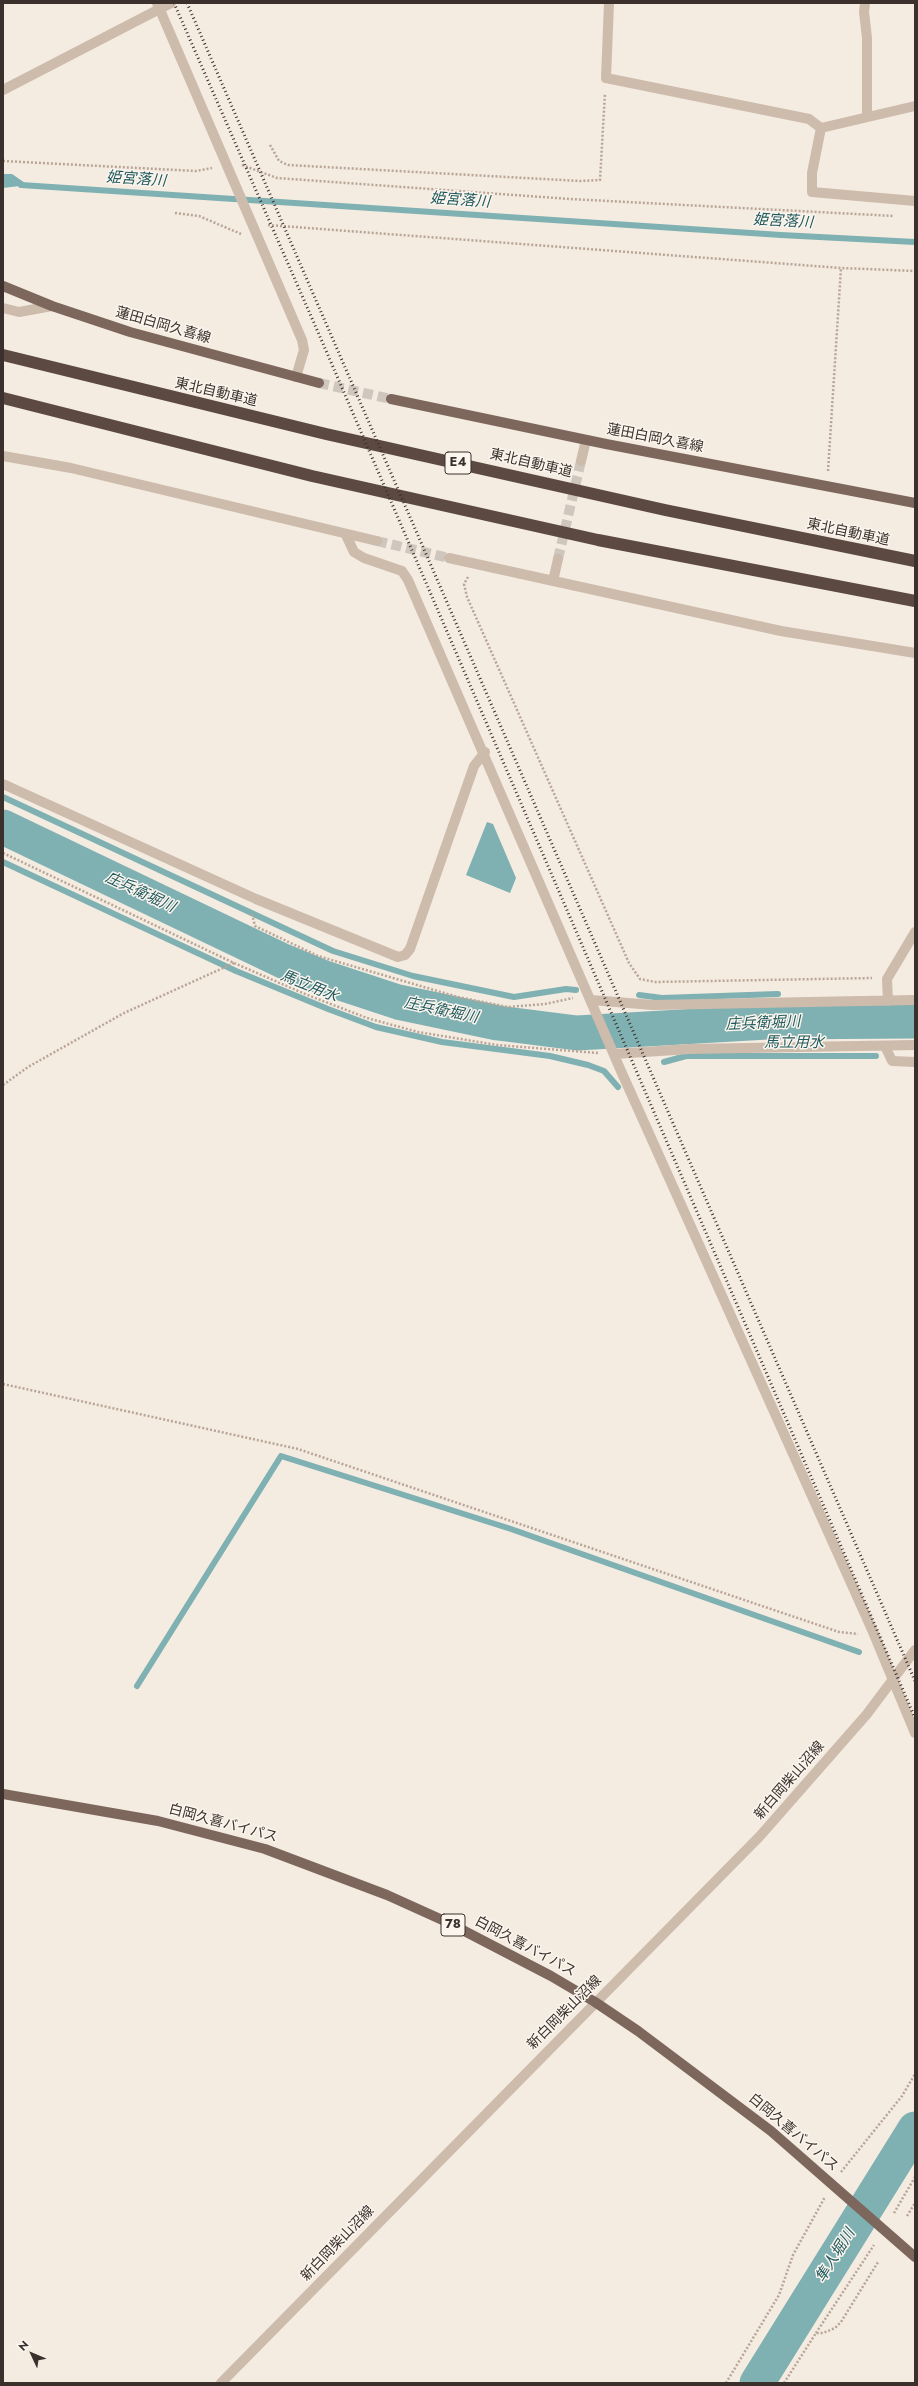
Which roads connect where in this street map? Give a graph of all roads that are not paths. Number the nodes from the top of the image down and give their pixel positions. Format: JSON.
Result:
{"nodes":[{"id":1,"x":171,"y":3,"type":"edge"},
{"id":2,"x":608,"y":3,"type":"edge"},
{"id":3,"x":865,"y":3,"type":"edge"},
{"id":4,"x":159,"y":6,"type":"edge"},
{"id":5,"x":3,"y":90,"type":"edge"},
{"id":6,"x":915,"y":106,"type":"edge"},
{"id":7,"x":867,"y":117,"type":"junction"},
{"id":8,"x":821,"y":128,"type":"junction"},
{"id":9,"x":915,"y":201,"type":"edge"},
{"id":10,"x":3,"y":286,"type":"edge"},
{"id":11,"x":52,"y":306,"type":"junction"},
{"id":12,"x":3,"y":308,"type":"edge"},
{"id":13,"x":3,"y":355,"type":"edge"},
{"id":14,"x":296,"y":377,"type":"junction"},
{"id":15,"x":319,"y":383,"type":"tunnel mouth"},
{"id":16,"x":3,"y":398,"type":"edge"},
{"id":17,"x":391,"y":399,"type":"tunnel mouth"},
{"id":18,"x":586,"y":440,"type":"junction"},
{"id":19,"x":3,"y":456,"type":"edge"},
{"id":20,"x":582,"y":461,"type":"tunnel mouth"},
{"id":21,"x":915,"y":503,"type":"edge"},
{"id":22,"x":346,"y":535,"type":"junction"},
{"id":23,"x":377,"y":541,"type":"tunnel mouth"},
{"id":24,"x":449,"y":558,"type":"tunnel mouth"},
{"id":25,"x":558,"y":559,"type":"tunnel mouth"},
{"id":26,"x":915,"y":561,"type":"edge"},
{"id":27,"x":553,"y":581,"type":"junction"},
{"id":28,"x":915,"y":601,"type":"edge"},
{"id":29,"x":915,"y":653,"type":"edge"},
{"id":30,"x":484,"y":752,"type":"junction"},
{"id":31,"x":3,"y":784,"type":"edge"},
{"id":32,"x":915,"y":932,"type":"edge"},
{"id":33,"x":915,"y":1000,"type":"edge"},
{"id":34,"x":888,"y":1001,"type":"junction"},
{"id":35,"x":593,"y":1004,"type":"junction"},
{"id":36,"x":915,"y":1045,"type":"edge"},
{"id":37,"x":885,"y":1046,"type":"junction"},
{"id":38,"x":612,"y":1049,"type":"junction"},
{"id":39,"x":915,"y":1062,"type":"edge"},
{"id":40,"x":915,"y":1650,"type":"edge"},
{"id":41,"x":893,"y":1680,"type":"junction"},
{"id":42,"x":915,"y":1733,"type":"edge"},
{"id":43,"x":3,"y":1794,"type":"edge"},
{"id":44,"x":595,"y":2002,"type":"junction"},
{"id":45,"x":915,"y":2257,"type":"edge"},
{"id":46,"x":221,"y":2383,"type":"edge"}],
"edges":[{"from":1,"to":4,"type":"street"},
{"from":2,"to":8,"type":"street"},
{"from":3,"to":7,"type":"street"},
{"from":4,"to":5,"type":"street"},
{"from":4,"to":14,"type":"street"},
{"from":6,"to":7,"type":"street"},
{"from":7,"to":8,"type":"street"},
{"from":8,"to":9,"type":"street"},
{"from":10,"to":11,"type":"main road","name":"蓮田白岡久喜線"},
{"from":11,"to":12,"type":"street"},
{"from":11,"to":14,"type":"main road","name":"蓮田白岡久喜線"},
{"from":13,"to":26,"type":"highway","name":"東北自動車道","number":"E4"},
{"from":14,"to":15,"type":"main road","name":"蓮田白岡久喜線"},
{"from":16,"to":28,"type":"highway"},
{"from":17,"to":18,"type":"main road","name":"蓮田白岡久喜線"},
{"from":18,"to":20,"type":"street"},
{"from":18,"to":21,"type":"main road","name":"蓮田白岡久喜線"},
{"from":19,"to":22,"type":"street"},
{"from":22,"to":23,"type":"street"},
{"from":22,"to":30,"type":"street"},
{"from":24,"to":27,"type":"street"},
{"from":25,"to":27,"type":"street"},
{"from":27,"to":29,"type":"street"},
{"from":30,"to":31,"type":"street"},
{"from":30,"to":35,"type":"street"},
{"from":32,"to":34,"type":"street"},
{"from":33,"to":34,"type":"street"},
{"from":34,"to":35,"type":"street"},
{"from":35,"to":38,"type":"street"},
{"from":36,"to":37,"type":"street"},
{"from":37,"to":38,"type":"street"},
{"from":37,"to":39,"type":"street"},
{"from":38,"to":41,"type":"street"},
{"from":40,"to":41,"type":"street","name":"新白岡柴山沼線"},
{"from":41,"to":42,"type":"street"},
{"from":41,"to":44,"type":"street","name":"新白岡柴山沼線"},
{"from":43,"to":44,"type":"main road","name":"白岡久喜バイパス","number":"78"},
{"from":44,"to":45,"type":"main road","name":"白岡久喜バイパス","number":"78"},
{"from":44,"to":46,"type":"street","name":"新白岡柴山沼線"}]}
